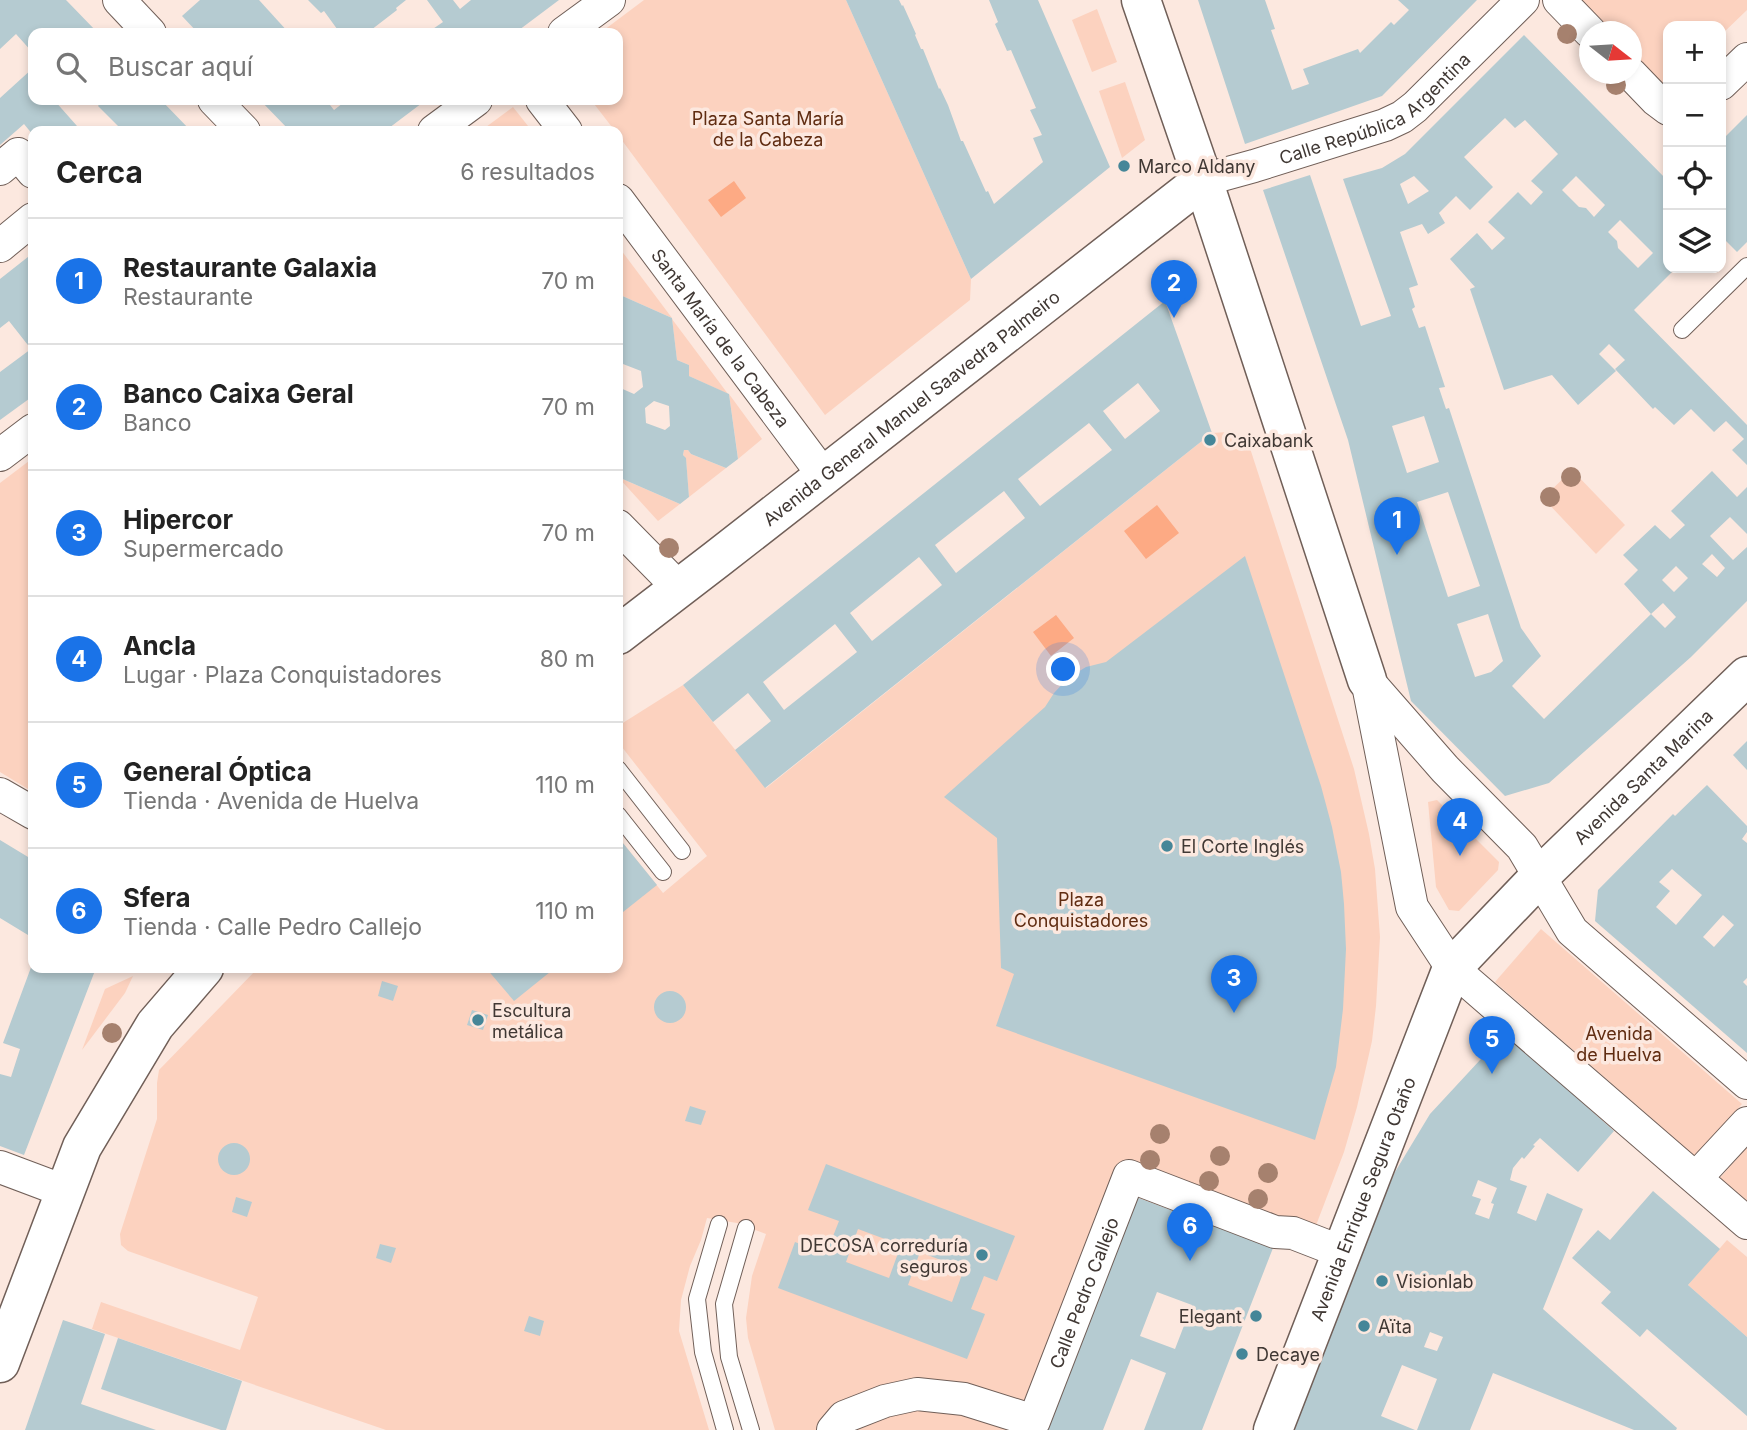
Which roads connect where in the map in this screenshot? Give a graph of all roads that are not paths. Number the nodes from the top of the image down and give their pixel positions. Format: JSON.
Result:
{"nodes":[{"id":1,"x":119,"y":0,"type":"edge"},
{"id":2,"x":609,"y":0,"type":"edge"},
{"id":3,"x":1141,"y":0,"type":"edge"},
{"id":4,"x":1523,"y":0,"type":"edge"},
{"id":5,"x":1559,"y":0,"type":"edge"},
{"id":6,"x":1579,"y":21,"type":"edge"},
{"id":7,"x":145,"y":28,"type":"edge"},
{"id":8,"x":571,"y":28,"type":"edge"},
{"id":9,"x":1747,"y":59,"type":"edge"},
{"id":10,"x":1726,"y":79,"type":"edge"},
{"id":11,"x":1641,"y":84,"type":"edge"},
{"id":12,"x":219,"y":105,"type":"edge"},
{"id":13,"x":469,"y":105,"type":"edge"},
{"id":14,"x":546,"y":105,"type":"edge"},
{"id":15,"x":1663,"y":105,"type":"edge"},
{"id":16,"x":239,"y":126,"type":"edge"},
{"id":17,"x":441,"y":126,"type":"edge"},
{"id":18,"x":562,"y":126,"type":"edge"},
{"id":19,"x":28,"y":166,"type":"edge"},
{"id":20,"x":0,"y":169,"type":"edge"},
{"id":21,"x":1203,"y":180,"type":"junction"},
{"id":22,"x":623,"y":207,"type":"edge"},
{"id":23,"x":28,"y":223,"type":"edge"},
{"id":24,"x":0,"y":246,"type":"edge"},
{"id":25,"x":1747,"y":266,"type":"edge"},
{"id":26,"x":1682,"y":330,"type":"dead end"},
{"id":27,"x":28,"y":434,"type":"edge"},
{"id":28,"x":0,"y":456,"type":"edge"},
{"id":29,"x":824,"y":475,"type":"junction"},
{"id":30,"x":623,"y":531,"type":"edge"},
{"id":31,"x":679,"y":588,"type":"junction"},
{"id":32,"x":623,"y":631,"type":"edge"},
{"id":33,"x":1747,"y":676,"type":"edge"},
{"id":34,"x":1367,"y":680,"type":"junction"},
{"id":35,"x":623,"y":775,"type":"edge"},
{"id":36,"x":0,"y":794,"type":"edge"},
{"id":37,"x":28,"y":810,"type":"edge"},
{"id":38,"x":623,"y":821,"type":"edge"},
{"id":39,"x":682,"y":851,"type":"dead end"},
{"id":40,"x":663,"y":872,"type":"dead end"},
{"id":41,"x":1540,"y":876,"type":"junction"},
{"id":42,"x":1452,"y":968,"type":"junction"},
{"id":43,"x":200,"y":973,"type":"edge"},
{"id":44,"x":1747,"y":1083,"type":"edge"},
{"id":45,"x":1747,"y":1123,"type":"edge"},
{"id":46,"x":0,"y":1167,"type":"edge"},
{"id":47,"x":1696,"y":1178,"type":"junction"},
{"id":48,"x":64,"y":1191,"type":"junction"},
{"id":49,"x":1747,"y":1223,"type":"edge"},
{"id":50,"x":719,"y":1224,"type":"dead end"},
{"id":51,"x":746,"y":1228,"type":"dead end"},
{"id":52,"x":1342,"y":1252,"type":"junction"},
{"id":53,"x":0,"y":1363,"type":"edge"},
{"id":54,"x":725,"y":1430,"type":"edge"},
{"id":55,"x":751,"y":1430,"type":"edge"},
{"id":56,"x":833,"y":1430,"type":"edge"},
{"id":57,"x":1273,"y":1430,"type":"edge"}],
"edges":[{"from":1,"to":7,"type":"street"},
{"from":2,"to":8,"type":"street"},
{"from":3,"to":21,"type":"street"},
{"from":4,"to":21,"type":"street","name":"Calle República Argentina"},
{"from":5,"to":6,"type":"street"},
{"from":9,"to":10,"type":"street"},
{"from":11,"to":15,"type":"street"},
{"from":12,"to":16,"type":"street"},
{"from":13,"to":17,"type":"street"},
{"from":14,"to":18,"type":"street"},
{"from":19,"to":20,"type":"street"},
{"from":21,"to":29,"type":"street","name":"Avenida General Manuel Saavedra Palmeiro"},
{"from":21,"to":34,"type":"street"},
{"from":22,"to":29,"type":"street","name":"Santa María de la Cabeza"},
{"from":23,"to":24,"type":"street"},
{"from":25,"to":26,"type":"lane"},
{"from":27,"to":28,"type":"street"},
{"from":29,"to":31,"type":"street","name":"Avenida General Manuel Saavedra Palmeiro"},
{"from":30,"to":31,"type":"street"},
{"from":31,"to":32,"type":"street","name":"Avenida General Manuel Saavedra Palmeiro"},
{"from":33,"to":41,"type":"street","name":"Avenida Santa Marina"},
{"from":34,"to":41,"type":"street"},
{"from":34,"to":42,"type":"street"},
{"from":35,"to":39,"type":"lane"},
{"from":36,"to":37,"type":"street"},
{"from":38,"to":40,"type":"lane"},
{"from":41,"to":42,"type":"street"},
{"from":41,"to":44,"type":"street"},
{"from":42,"to":47,"type":"street"},
{"from":42,"to":52,"type":"street","name":"Avenida Enrique Segura Otaño"},
{"from":43,"to":48,"type":"street"},
{"from":45,"to":47,"type":"street"},
{"from":46,"to":48,"type":"street"},
{"from":47,"to":49,"type":"street"},
{"from":48,"to":53,"type":"street"},
{"from":50,"to":54,"type":"lane"},
{"from":51,"to":55,"type":"lane"},
{"from":52,"to":56,"type":"street","name":"Calle Pedro Callejo"},
{"from":52,"to":57,"type":"street","name":"Avenida Enrique Segura Otaño"}]}
